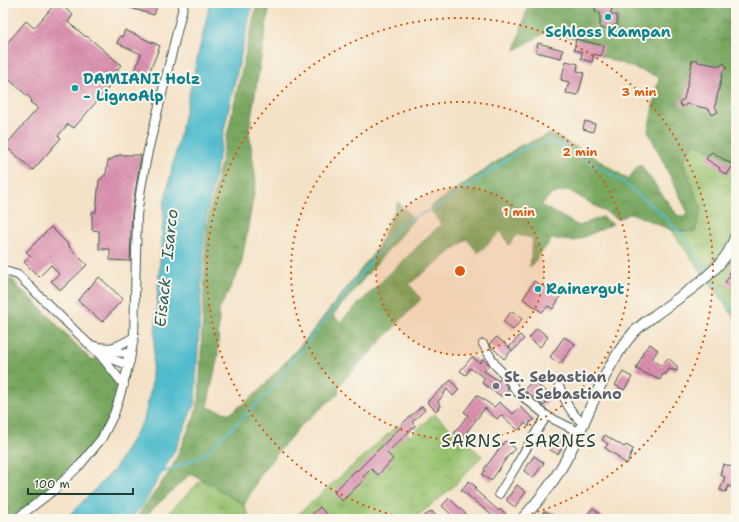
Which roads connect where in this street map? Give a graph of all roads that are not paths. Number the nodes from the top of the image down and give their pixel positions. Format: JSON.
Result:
{"nodes":[{"id":1,"x":184,"y":3,"type":"edge"},
{"id":2,"x":736,"y":235,"type":"edge"},
{"id":3,"x":3,"y":274,"type":"edge"},
{"id":4,"x":134,"y":337,"type":"junction"},
{"id":5,"x":483,"y":344,"type":"dead end"},
{"id":6,"x":102,"y":352,"type":"junction"},
{"id":7,"x":130,"y":360,"type":"junction"},
{"id":8,"x":124,"y":385,"type":"junction"},
{"id":9,"x":559,"y":386,"type":"dead end"},
{"id":10,"x":547,"y":416,"type":"junction"},
{"id":11,"x":581,"y":427,"type":"junction"},
{"id":12,"x":499,"y":494,"type":"dead end"},
{"id":13,"x":16,"y":519,"type":"edge"},
{"id":14,"x":522,"y":519,"type":"edge"}],
"edges":[{"from":1,"to":4,"type":"street"},
{"from":2,"to":11,"type":"street"},
{"from":3,"to":6,"type":"street"},
{"from":4,"to":6,"type":"street"},
{"from":4,"to":7,"type":"street"},
{"from":5,"to":10,"type":"street"},
{"from":6,"to":7,"type":"street"},
{"from":6,"to":8,"type":"street"},
{"from":7,"to":8,"type":"street"},
{"from":8,"to":13,"type":"street"},
{"from":9,"to":11,"type":"street"},
{"from":10,"to":11,"type":"street"},
{"from":10,"to":12,"type":"street"},
{"from":11,"to":14,"type":"street"}]}
